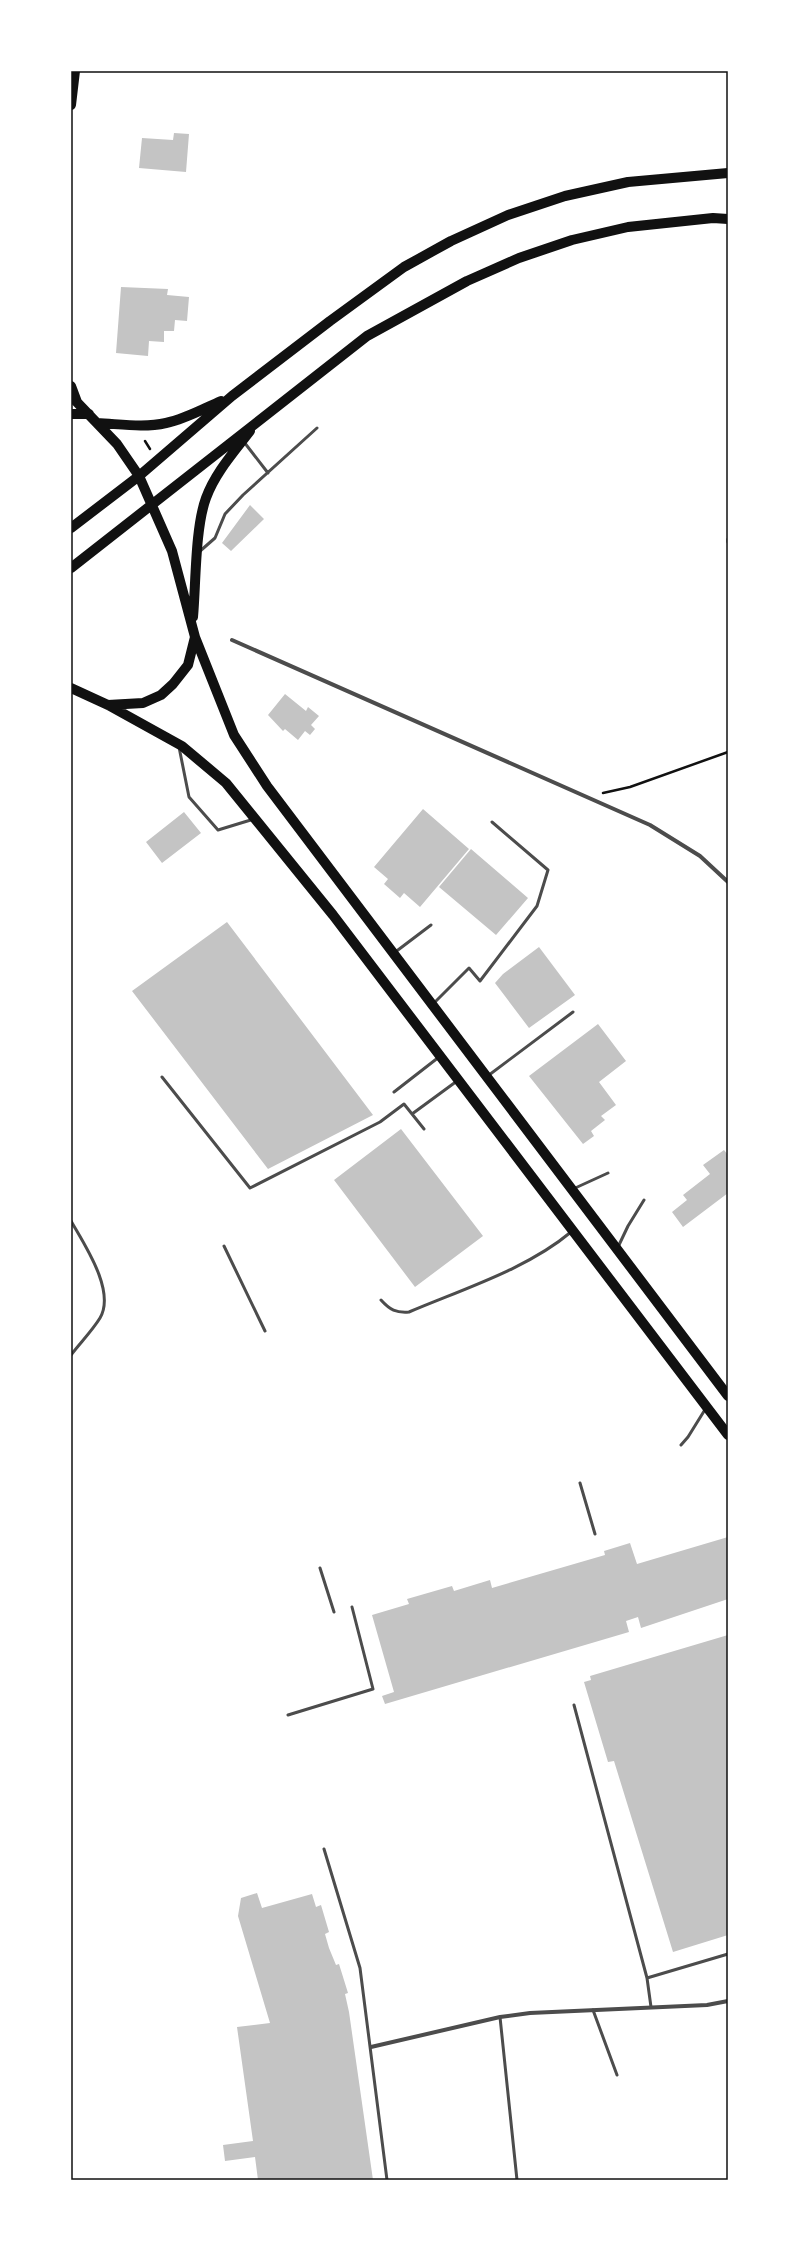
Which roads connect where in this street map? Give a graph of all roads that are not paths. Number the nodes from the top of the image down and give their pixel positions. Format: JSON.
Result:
{"nodes":[{"id":1,"x":75,"y":71,"type":"edge"},
{"id":2,"x":71,"y":105,"type":"edge"},
{"id":3,"x":728,"y":173,"type":"edge"},
{"id":4,"x":728,"y":219,"type":"edge"},
{"id":5,"x":71,"y":386,"type":"edge"},
{"id":6,"x":232,"y":396,"type":"junction"},
{"id":7,"x":74,"y":399,"type":"edge"},
{"id":8,"x":71,"y":414,"type":"edge"},
{"id":9,"x":89,"y":414,"type":"junction"},
{"id":10,"x":257,"y":421,"type":"junction"},
{"id":11,"x":97,"y":423,"type":"junction"},
{"id":12,"x":317,"y":428,"type":"dead end"},
{"id":13,"x":243,"y":440,"type":"junction"},
{"id":14,"x":268,"y":474,"type":"junction"},
{"id":15,"x":139,"y":476,"type":"junction"},
{"id":16,"x":152,"y":503,"type":"junction"},
{"id":17,"x":71,"y":528,"type":"edge"},
{"id":18,"x":728,"y":539,"type":"edge"},
{"id":19,"x":728,"y":542,"type":"edge"},
{"id":20,"x":198,"y":554,"type":"junction"},
{"id":21,"x":71,"y":568,"type":"edge"},
{"id":22,"x":192,"y":625,"type":"junction"},
{"id":23,"x":195,"y":637,"type":"junction"},
{"id":24,"x":232,"y":640,"type":"dead end"},
{"id":25,"x":71,"y":688,"type":"edge"},
{"id":26,"x":108,"y":705,"type":"junction"},
{"id":27,"x":178,"y":743,"type":"junction"},
{"id":28,"x":255,"y":818,"type":"junction"},
{"id":29,"x":492,"y":822,"type":"dead end"},
{"id":30,"x":728,"y":882,"type":"edge"},
{"id":31,"x":431,"y":926,"type":"dead end"},
{"id":32,"x":394,"y":953,"type":"junction"},
{"id":33,"x":432,"y":1004,"type":"junction"},
{"id":34,"x":572,"y":1012,"type":"dead end"},
{"id":35,"x":441,"y":1056,"type":"junction"},
{"id":36,"x":487,"y":1076,"type":"junction"},
{"id":37,"x":162,"y":1077,"type":"dead end"},
{"id":38,"x":459,"y":1080,"type":"junction"},
{"id":39,"x":394,"y":1092,"type":"dead end"},
{"id":40,"x":412,"y":1114,"type":"junction"},
{"id":41,"x":424,"y":1129,"type":"dead end"},
{"id":42,"x":608,"y":1173,"type":"dead end"},
{"id":43,"x":573,"y":1189,"type":"junction"},
{"id":44,"x":644,"y":1200,"type":"dead end"},
{"id":45,"x":71,"y":1221,"type":"edge"},
{"id":46,"x":573,"y":1230,"type":"junction"},
{"id":47,"x":224,"y":1246,"type":"dead end"},
{"id":48,"x":617,"y":1249,"type":"junction"},
{"id":49,"x":381,"y":1300,"type":"dead end"},
{"id":50,"x":265,"y":1331,"type":"dead end"},
{"id":51,"x":71,"y":1355,"type":"edge"},
{"id":52,"x":728,"y":1396,"type":"edge"},
{"id":53,"x":707,"y":1407,"type":"junction"},
{"id":54,"x":728,"y":1435,"type":"edge"},
{"id":55,"x":681,"y":1445,"type":"dead end"},
{"id":56,"x":580,"y":1483,"type":"dead end"},
{"id":57,"x":595,"y":1534,"type":"dead end"},
{"id":58,"x":320,"y":1568,"type":"dead end"},
{"id":59,"x":352,"y":1607,"type":"dead end"},
{"id":60,"x":334,"y":1612,"type":"dead end"},
{"id":61,"x":574,"y":1705,"type":"dead end"},
{"id":62,"x":288,"y":1715,"type":"dead end"},
{"id":63,"x":324,"y":1849,"type":"dead end"},
{"id":64,"x":728,"y":1954,"type":"edge"},
{"id":65,"x":647,"y":1978,"type":"junction"},
{"id":66,"x":728,"y":2001,"type":"edge"},
{"id":67,"x":651,"y":2007,"type":"junction"},
{"id":68,"x":593,"y":2010,"type":"junction"},
{"id":69,"x":500,"y":2017,"type":"junction"},
{"id":70,"x":371,"y":2047,"type":"junction"},
{"id":71,"x":617,"y":2075,"type":"dead end"},
{"id":72,"x":387,"y":2180,"type":"edge"},
{"id":73,"x":517,"y":2180,"type":"edge"}],
"edges":[{"from":1,"to":2,"type":"main road"},
{"from":3,"to":6,"type":"main road"},
{"from":4,"to":10,"type":"main road"},
{"from":5,"to":7,"type":"main road"},
{"from":6,"to":11,"type":"main road"},
{"from":6,"to":15,"type":"main road"},
{"from":7,"to":9,"type":"main road"},
{"from":8,"to":9,"type":"main road"},
{"from":9,"to":11,"type":"main road"},
{"from":10,"to":13,"type":"main road"},
{"from":10,"to":16,"type":"main road"},
{"from":11,"to":15,"type":"main road"},
{"from":12,"to":14,"type":"lane"},
{"from":13,"to":14,"type":"lane"},
{"from":13,"to":20,"type":"main road"},
{"from":14,"to":20,"type":"lane"},
{"from":15,"to":16,"type":"main road"},
{"from":15,"to":17,"type":"main road"},
{"from":16,"to":21,"type":"main road"},
{"from":16,"to":22,"type":"main road"},
{"from":18,"to":19,"type":"lane"},
{"from":20,"to":22,"type":"main road"},
{"from":22,"to":23,"type":"main road"},
{"from":23,"to":26,"type":"main road"},
{"from":23,"to":32,"type":"main road"},
{"from":24,"to":30,"type":"street"},
{"from":25,"to":26,"type":"main road"},
{"from":26,"to":27,"type":"main road"},
{"from":27,"to":28,"type":"main road"},
{"from":27,"to":28,"type":"lane"},
{"from":28,"to":35,"type":"main road"},
{"from":29,"to":33,"type":"lane"},
{"from":31,"to":32,"type":"lane"},
{"from":32,"to":33,"type":"main road"},
{"from":33,"to":36,"type":"main road"},
{"from":34,"to":36,"type":"lane"},
{"from":35,"to":38,"type":"main road"},
{"from":35,"to":39,"type":"lane"},
{"from":36,"to":43,"type":"main road"},
{"from":37,"to":40,"type":"lane"},
{"from":38,"to":40,"type":"lane"},
{"from":38,"to":46,"type":"main road"},
{"from":40,"to":41,"type":"lane"},
{"from":42,"to":43,"type":"lane"},
{"from":43,"to":48,"type":"main road"},
{"from":44,"to":48,"type":"lane"},
{"from":45,"to":51,"type":"lane"},
{"from":46,"to":49,"type":"lane"},
{"from":46,"to":53,"type":"main road"},
{"from":47,"to":50,"type":"lane"},
{"from":48,"to":52,"type":"main road"},
{"from":53,"to":54,"type":"main road"},
{"from":53,"to":55,"type":"lane"},
{"from":56,"to":57,"type":"lane"},
{"from":58,"to":60,"type":"lane"},
{"from":59,"to":62,"type":"lane"},
{"from":61,"to":65,"type":"lane"},
{"from":63,"to":70,"type":"lane"},
{"from":64,"to":65,"type":"lane"},
{"from":65,"to":67,"type":"lane"},
{"from":66,"to":67,"type":"street"},
{"from":67,"to":68,"type":"street"},
{"from":68,"to":69,"type":"street"},
{"from":68,"to":71,"type":"lane"},
{"from":69,"to":70,"type":"street"},
{"from":69,"to":73,"type":"lane"},
{"from":70,"to":72,"type":"lane"}]}
